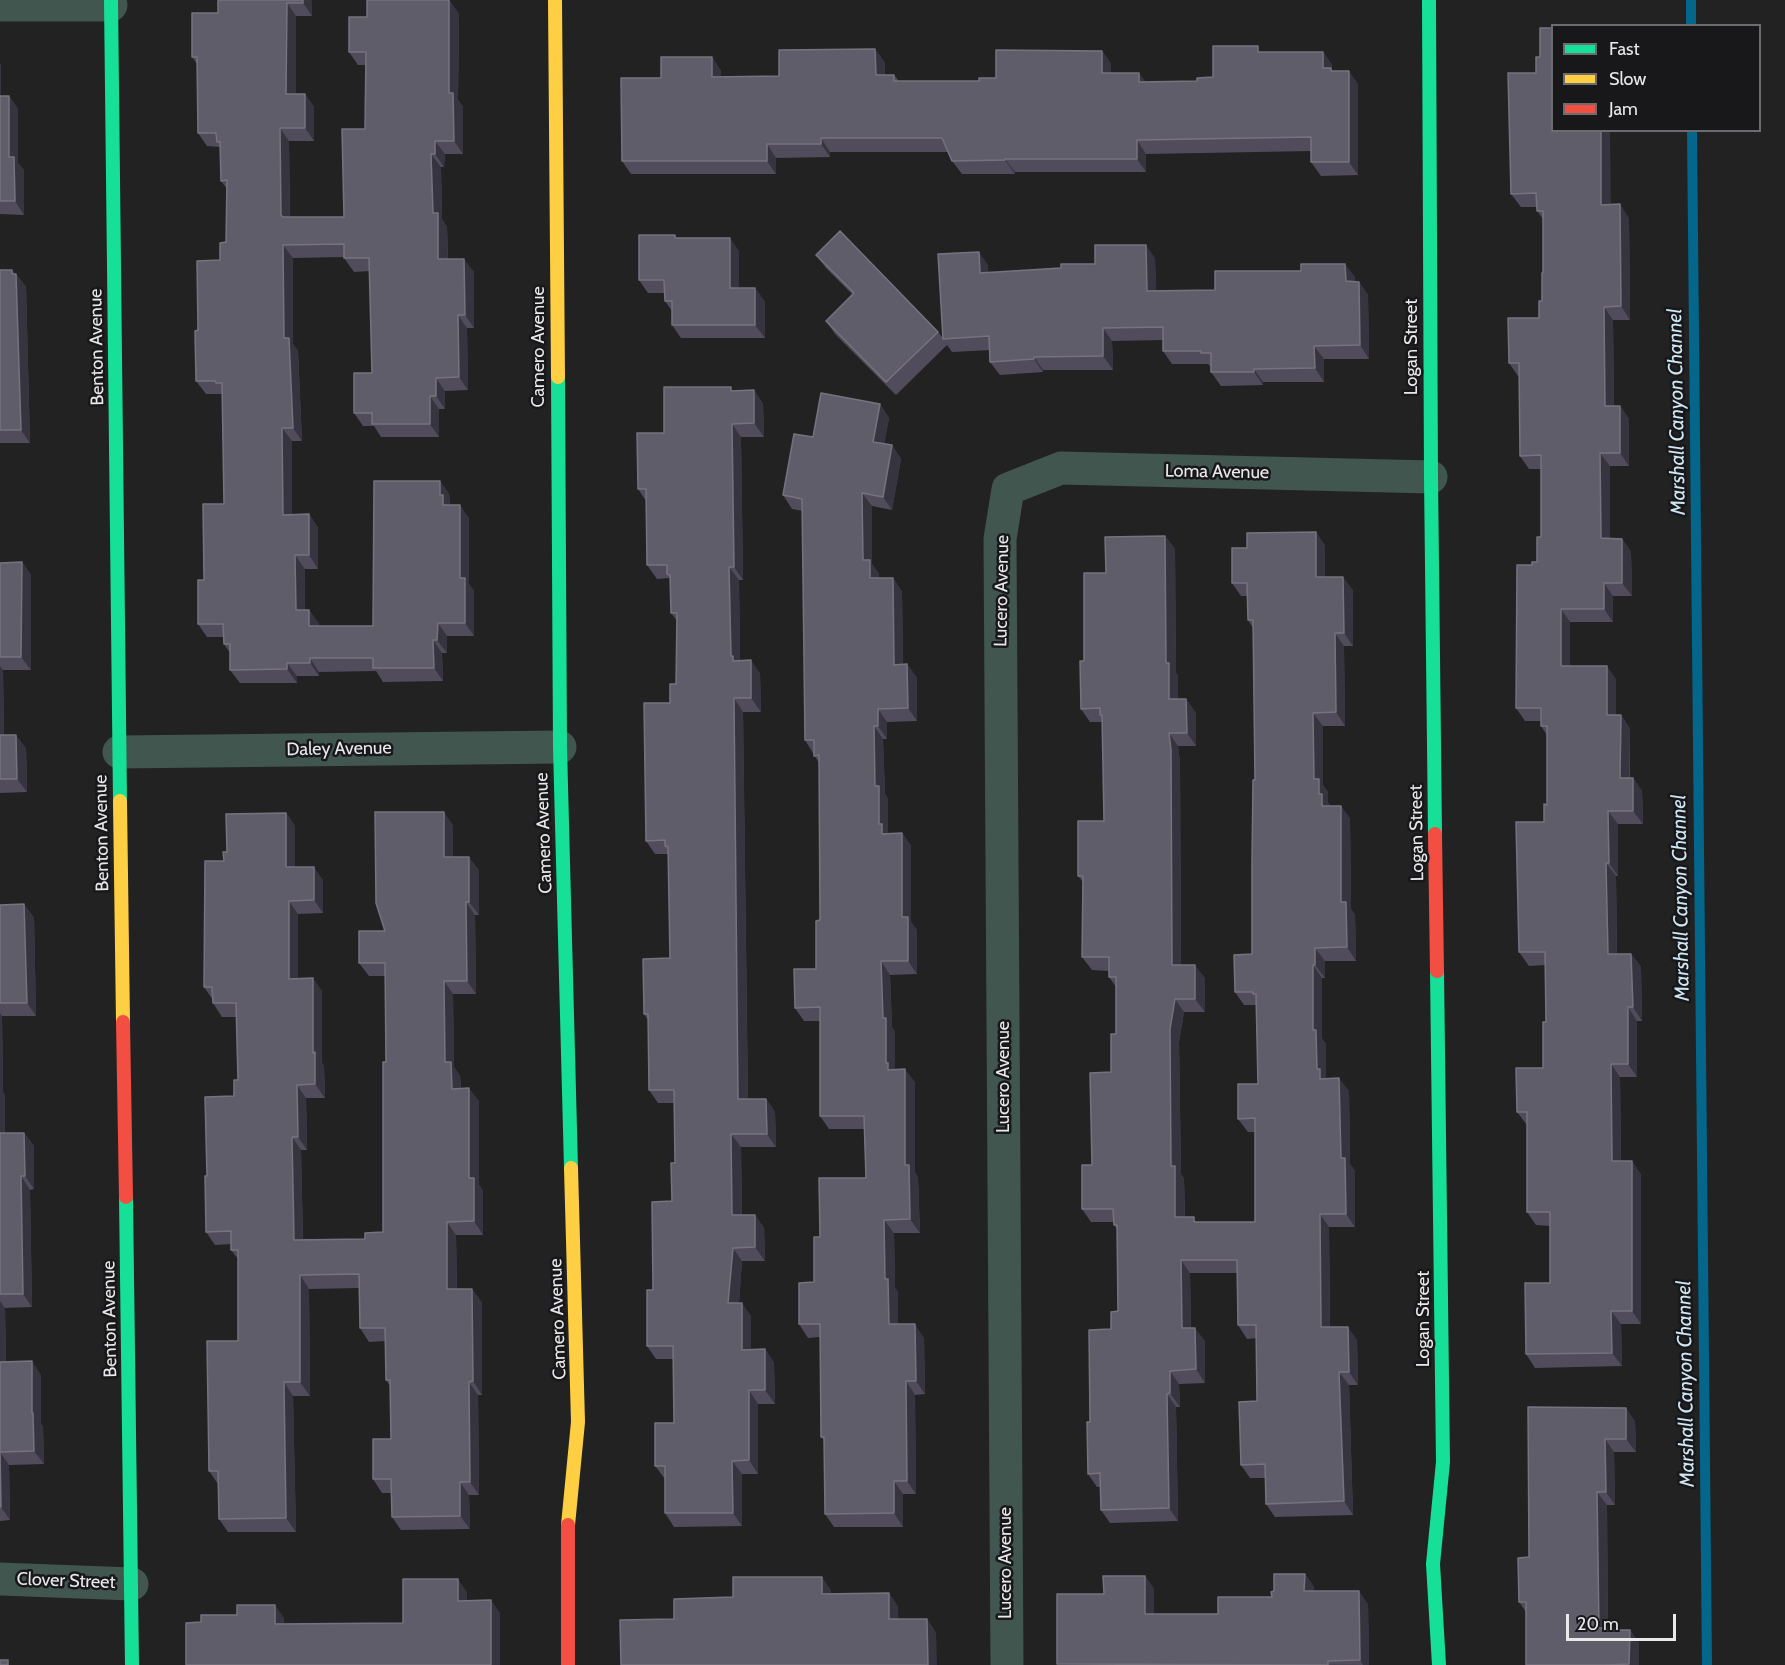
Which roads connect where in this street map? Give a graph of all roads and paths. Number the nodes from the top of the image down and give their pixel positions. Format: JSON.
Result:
{"nodes":[{"id":1,"x":555,"y":0,"type":"edge"},
{"id":2,"x":1429,"y":0,"type":"edge"},
{"id":3,"x":111,"y":3,"type":"edge"},
{"id":4,"x":0,"y":5,"type":"edge"},
{"id":5,"x":1431,"y":477,"type":"junction"},
{"id":6,"x":1008,"y":489,"type":"joint"},
{"id":7,"x":560,"y":747,"type":"junction"},
{"id":8,"x":119,"y":752,"type":"junction"},
{"id":9,"x":0,"y":1579,"type":"edge"},
{"id":10,"x":132,"y":1584,"type":"junction"},
{"id":11,"x":132,"y":1665,"type":"edge"},
{"id":12,"x":568,"y":1665,"type":"edge"},
{"id":13,"x":1007,"y":1665,"type":"edge"},
{"id":14,"x":1439,"y":1665,"type":"edge"}],
"edges":[{"from":1,"to":7,"type":"street","name":"Camero Avenue"},
{"from":2,"to":5,"type":"street","name":"Logan Street"},
{"from":3,"to":4,"type":"street"},
{"from":3,"to":8,"type":"street","name":"Benton Avenue"},
{"from":5,"to":6,"type":"street","name":"Loma Avenue"},
{"from":5,"to":14,"type":"street","name":"Logan Street"},
{"from":6,"to":13,"type":"street","name":"Lucero Avenue"},
{"from":7,"to":8,"type":"street","name":"Daley Avenue"},
{"from":7,"to":12,"type":"street","name":"Camero Avenue"},
{"from":8,"to":10,"type":"street","name":"Benton Avenue"},
{"from":9,"to":10,"type":"street","name":"Clover Street"},
{"from":10,"to":11,"type":"street","name":"Benton Avenue"}]}
